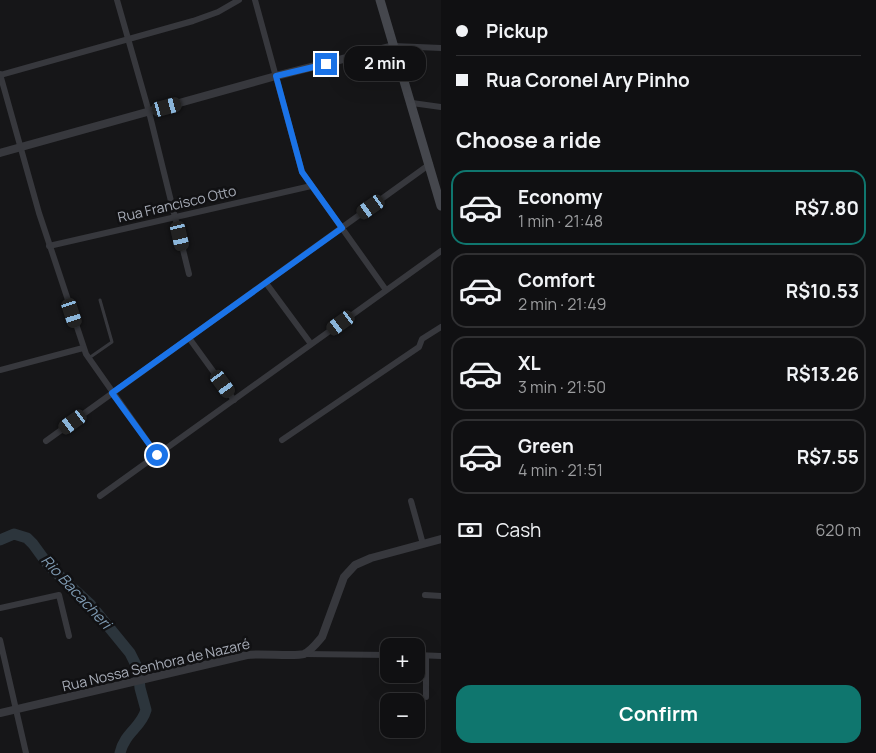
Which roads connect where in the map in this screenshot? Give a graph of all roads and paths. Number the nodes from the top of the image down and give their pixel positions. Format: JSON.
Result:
{"nodes":[{"id":1,"x":118,"y":0,"type":"edge"},
{"id":2,"x":239,"y":0,"type":"edge"},
{"id":3,"x":255,"y":0,"type":"edge"},
{"id":4,"x":380,"y":0,"type":"edge"},
{"id":5,"x":128,"y":39,"type":"junction"},
{"id":6,"x":394,"y":46,"type":"junction"},
{"id":7,"x":441,"y":48,"type":"edge"},
{"id":8,"x":0,"y":74,"type":"edge"},
{"id":9,"x":276,"y":76,"type":"junction"},
{"id":10,"x":412,"y":103,"type":"junction"},
{"id":11,"x":441,"y":107,"type":"edge"},
{"id":12,"x":149,"y":112,"type":"junction"},
{"id":13,"x":21,"y":148,"type":"junction"},
{"id":14,"x":0,"y":153,"type":"edge"},
{"id":15,"x":430,"y":164,"type":"junction"},
{"id":16,"x":311,"y":186,"type":"junction"},
{"id":17,"x":441,"y":206,"type":"edge"},
{"id":18,"x":176,"y":217,"type":"junction"},
{"id":19,"x":342,"y":228,"type":"junction"},
{"id":20,"x":49,"y":246,"type":"junction"},
{"id":21,"x":441,"y":250,"type":"edge"},
{"id":22,"x":189,"y":274,"type":"dead end"},
{"id":23,"x":266,"y":282,"type":"junction"},
{"id":24,"x":386,"y":290,"type":"junction"},
{"id":25,"x":100,"y":300,"type":"dead end"},
{"id":26,"x":441,"y":326,"type":"edge"},
{"id":27,"x":189,"y":338,"type":"junction"},
{"id":28,"x":310,"y":344,"type":"junction"},
{"id":29,"x":83,"y":348,"type":"junction"},
{"id":30,"x":88,"y":359,"type":"junction"},
{"id":31,"x":0,"y":370,"type":"edge"},
{"id":32,"x":112,"y":393,"type":"junction"},
{"id":33,"x":234,"y":400,"type":"junction"},
{"id":34,"x":282,"y":440,"type":"dead end"},
{"id":35,"x":46,"y":441,"type":"dead end"},
{"id":36,"x":157,"y":455,"type":"junction"},
{"id":37,"x":100,"y":496,"type":"dead end"},
{"id":38,"x":411,"y":500,"type":"dead end"},
{"id":39,"x":441,"y":539,"type":"edge"},
{"id":40,"x":423,"y":544,"type":"junction"},
{"id":41,"x":425,"y":595,"type":"dead end"},
{"id":42,"x":441,"y":596,"type":"edge"},
{"id":43,"x":0,"y":608,"type":"edge"},
{"id":44,"x":69,"y":636,"type":"dead end"},
{"id":45,"x":0,"y":640,"type":"edge"},
{"id":46,"x":303,"y":654,"type":"junction"},
{"id":47,"x":380,"y":655,"type":"edge"},
{"id":48,"x":426,"y":656,"type":"joint"},
{"id":49,"x":441,"y":656,"type":"edge"},
{"id":50,"x":426,"y":698,"type":"dead end"},
{"id":51,"x":16,"y":709,"type":"junction"},
{"id":52,"x":0,"y":713,"type":"edge"},
{"id":53,"x":26,"y":753,"type":"edge"}],
"edges":[{"from":1,"to":5,"type":"street"},
{"from":2,"to":5,"type":"street"},
{"from":3,"to":9,"type":"street"},
{"from":4,"to":6,"type":"main road"},
{"from":5,"to":8,"type":"street"},
{"from":5,"to":12,"type":"street"},
{"from":6,"to":7,"type":"street"},
{"from":6,"to":9,"type":"street"},
{"from":6,"to":10,"type":"main road"},
{"from":8,"to":13,"type":"street"},
{"from":9,"to":12,"type":"street"},
{"from":9,"to":16,"type":"street"},
{"from":10,"to":11,"type":"street"},
{"from":10,"to":15,"type":"main road"},
{"from":12,"to":13,"type":"street"},
{"from":12,"to":18,"type":"street"},
{"from":13,"to":14,"type":"street"},
{"from":13,"to":20,"type":"street"},
{"from":15,"to":17,"type":"main road"},
{"from":15,"to":19,"type":"street"},
{"from":16,"to":18,"type":"street","name":"Rua Francisco Otto"},
{"from":16,"to":19,"type":"street"},
{"from":18,"to":20,"type":"street","name":"Rua Francisco Otto"},
{"from":18,"to":22,"type":"street"},
{"from":19,"to":23,"type":"street"},
{"from":19,"to":24,"type":"street"},
{"from":20,"to":29,"type":"street"},
{"from":21,"to":24,"type":"street"},
{"from":23,"to":27,"type":"street"},
{"from":23,"to":28,"type":"street"},
{"from":24,"to":28,"type":"street"},
{"from":25,"to":30,"type":"lane"},
{"from":26,"to":34,"type":"street"},
{"from":27,"to":32,"type":"street"},
{"from":27,"to":33,"type":"street"},
{"from":28,"to":33,"type":"street"},
{"from":29,"to":30,"type":"street"},
{"from":29,"to":31,"type":"street"},
{"from":30,"to":32,"type":"street"},
{"from":32,"to":35,"type":"street"},
{"from":32,"to":36,"type":"street"},
{"from":33,"to":36,"type":"street"},
{"from":36,"to":37,"type":"street"},
{"from":38,"to":40,"type":"street"},
{"from":39,"to":40,"type":"street"},
{"from":40,"to":46,"type":"street"},
{"from":41,"to":42,"type":"street"},
{"from":43,"to":44,"type":"street"},
{"from":45,"to":51,"type":"street"},
{"from":46,"to":47,"type":"street"},
{"from":46,"to":51,"type":"street","name":"Rua Nossa Senhora de Nazaré"},
{"from":48,"to":49,"type":"street"},
{"from":48,"to":50,"type":"street"},
{"from":51,"to":52,"type":"street","name":"Rua Nossa Senhora de Nazaré"},
{"from":51,"to":53,"type":"street"}]}
